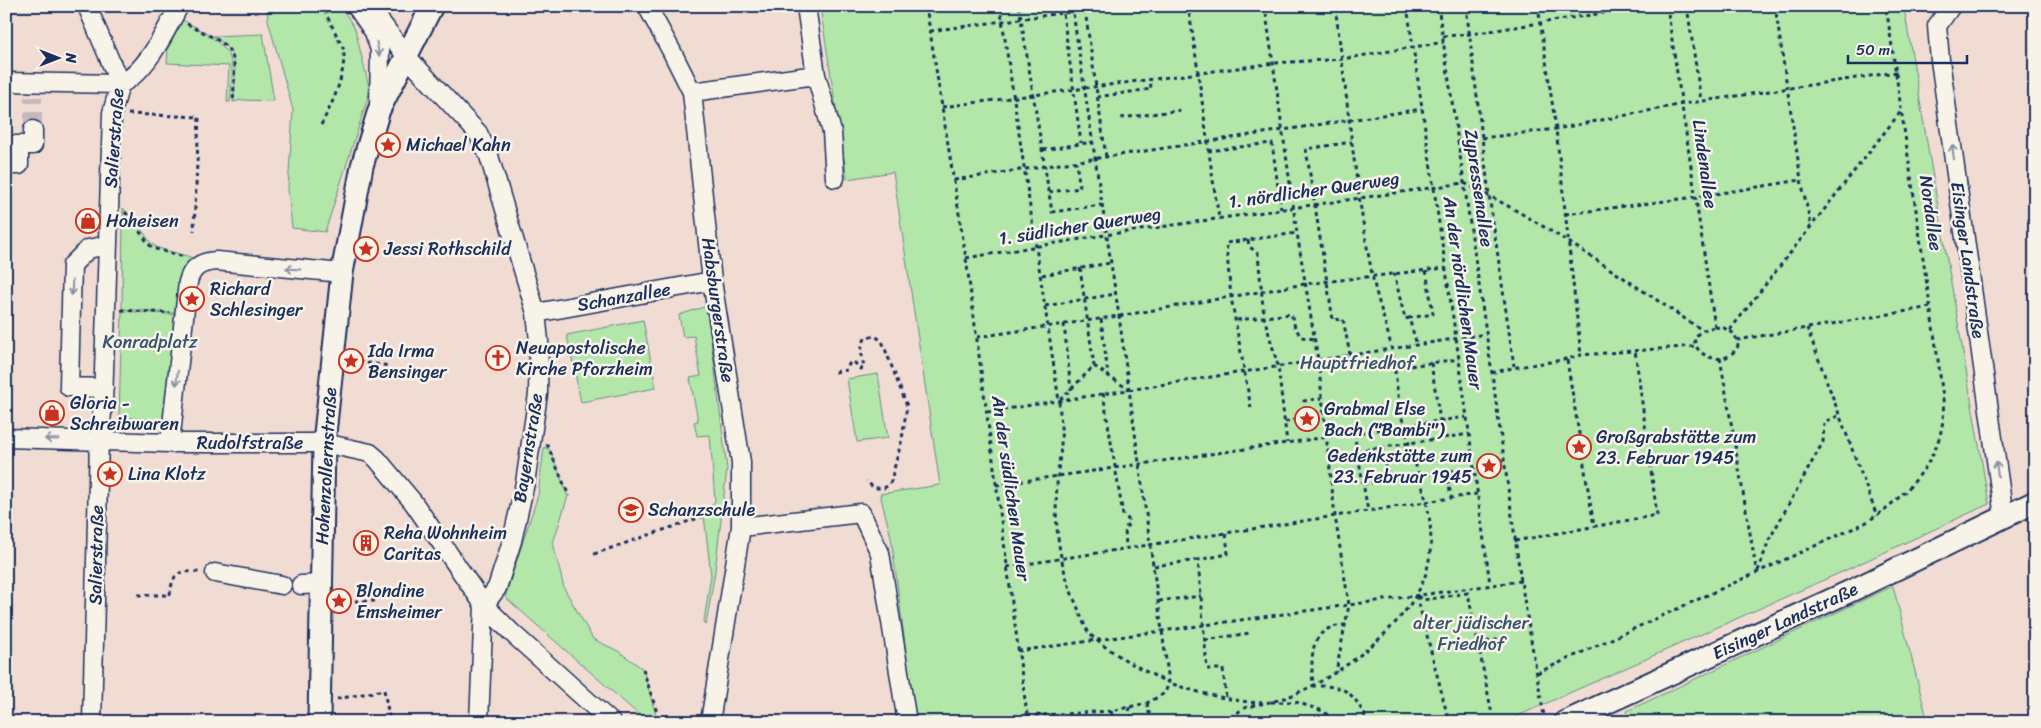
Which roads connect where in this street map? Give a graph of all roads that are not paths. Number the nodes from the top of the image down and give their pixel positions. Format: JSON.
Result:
{"nodes":[{"id":1,"x":87,"y":6,"type":"edge"},
{"id":2,"x":356,"y":6,"type":"edge"},
{"id":3,"x":369,"y":6,"type":"edge"},
{"id":4,"x":432,"y":6,"type":"edge"},
{"id":5,"x":647,"y":6,"type":"edge"},
{"id":6,"x":806,"y":6,"type":"edge"},
{"id":7,"x":1951,"y":6,"type":"edge"},
{"id":8,"x":176,"y":11,"type":"edge"},
{"id":9,"x":406,"y":56,"type":"junction"},
{"id":10,"x":816,"y":75,"type":"junction"},
{"id":11,"x":6,"y":82,"type":"edge"},
{"id":12,"x":120,"y":84,"type":"junction"},
{"id":13,"x":692,"y":92,"type":"junction"},
{"id":14,"x":379,"y":110,"type":"junction"},
{"id":15,"x":33,"y":130,"type":"tunnel mouth"},
{"id":16,"x":19,"y":145,"type":"dead end"},
{"id":17,"x":835,"y":178,"type":"dead end"},
{"id":18,"x":108,"y":245,"type":"junction"},
{"id":19,"x":342,"y":272,"type":"junction"},
{"id":20,"x":712,"y":281,"type":"junction"},
{"id":21,"x":536,"y":313,"type":"junction"},
{"id":22,"x":104,"y":388,"type":"junction"},
{"id":23,"x":6,"y":438,"type":"edge"},
{"id":24,"x":99,"y":440,"type":"junction"},
{"id":25,"x":170,"y":443,"type":"junction"},
{"id":26,"x":324,"y":443,"type":"junction"},
{"id":27,"x":2035,"y":502,"type":"edge"},
{"id":28,"x":2004,"y":517,"type":"junction"},
{"id":29,"x":741,"y":527,"type":"junction"},
{"id":30,"x":215,"y":573,"type":"road end"},
{"id":31,"x":282,"y":584,"type":"dead end"},
{"id":32,"x":484,"y":605,"type":"junction"},
{"id":33,"x":319,"y":712,"type":"edge"},
{"id":34,"x":92,"y":722,"type":"edge"},
{"id":35,"x":479,"y":722,"type":"edge"},
{"id":36,"x":611,"y":722,"type":"edge"},
{"id":37,"x":710,"y":722,"type":"edge"},
{"id":38,"x":908,"y":722,"type":"edge"},
{"id":39,"x":1565,"y":722,"type":"edge"}],
"edges":[{"from":1,"to":12,"type":"street","name":"Salierstraße"},
{"from":2,"to":14,"type":"street","one_way":true},
{"from":3,"to":9,"type":"street","name":"Bayernstraße"},
{"from":4,"to":9,"type":"main road","name":"Hohenzollernstraße"},
{"from":5,"to":13,"type":"street","name":"Habsburgerstraße"},
{"from":6,"to":10,"type":"street"},
{"from":28,"to":7,"type":"street","name":"Eisinger Landstraße","one_way":true},
{"from":8,"to":12,"type":"street"},
{"from":9,"to":14,"type":"main road","name":"Hohenzollernstraße"},
{"from":9,"to":21,"type":"street","name":"Bayernstraße"},
{"from":10,"to":13,"type":"street"},
{"from":10,"to":17,"type":"street"},
{"from":11,"to":12,"type":"street"},
{"from":12,"to":18,"type":"street","name":"Salierstraße"},
{"from":13,"to":20,"type":"street","name":"Habsburgerstraße"},
{"from":14,"to":19,"type":"main road","name":"Hohenzollernstraße"},
{"from":15,"to":16,"type":"street"},
{"from":18,"to":22,"type":"street","name":"Salierstraße"},
{"from":18,"to":22,"type":"street","one_way":true},
{"from":19,"to":25,"type":"street","one_way":true},
{"from":19,"to":26,"type":"main road","name":"Hohenzollernstraße"},
{"from":20,"to":21,"type":"street","name":"Schanzallee"},
{"from":20,"to":29,"type":"street","name":"Habsburgerstraße"},
{"from":21,"to":32,"type":"street","name":"Bayernstraße"},
{"from":22,"to":24,"type":"street","name":"Salierstraße"},
{"from":24,"to":23,"type":"street","name":"Rudolfstraße","one_way":true},
{"from":24,"to":25,"type":"street","name":"Rudolfstraße"},
{"from":24,"to":34,"type":"street","name":"Salierstraße"},
{"from":25,"to":26,"type":"street","name":"Rudolfstraße"},
{"from":26,"to":32,"type":"street","name":"Rudolfstraße"},
{"from":26,"to":33,"type":"main road","name":"Hohenzollernstraße"},
{"from":27,"to":28,"type":"main road","name":"Eisinger Landstraße"},
{"from":28,"to":39,"type":"main road","name":"Eisinger Landstraße"},
{"from":29,"to":37,"type":"street","name":"Habsburgerstraße"},
{"from":29,"to":38,"type":"street"},
{"from":30,"to":31,"type":"street"},
{"from":32,"to":35,"type":"street"},
{"from":32,"to":36,"type":"street","name":"Rudolfstraße"}]}
